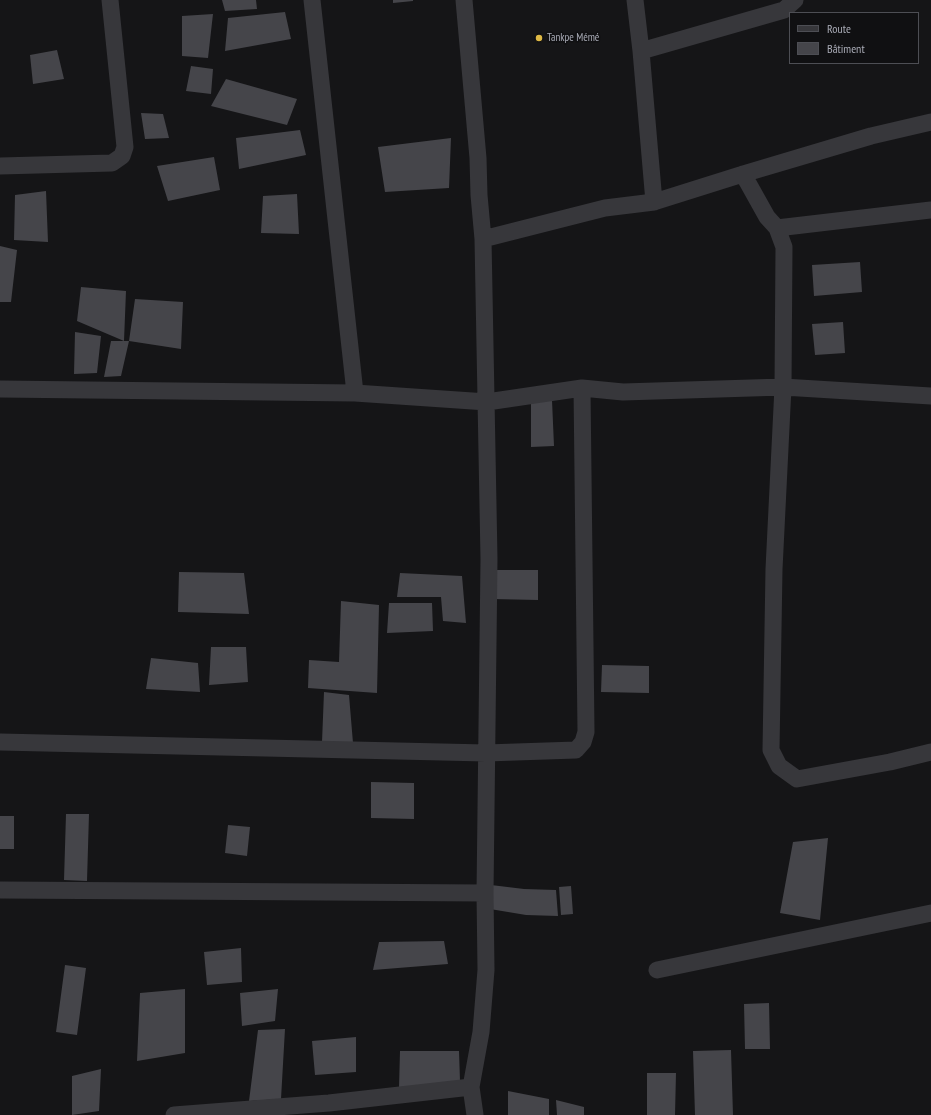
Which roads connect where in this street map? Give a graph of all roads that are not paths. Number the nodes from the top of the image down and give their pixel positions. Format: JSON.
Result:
{"nodes":[{"id":1,"x":110,"y":0,"type":"edge"},
{"id":2,"x":312,"y":0,"type":"edge"},
{"id":3,"x":464,"y":0,"type":"edge"},
{"id":4,"x":635,"y":0,"type":"edge"},
{"id":5,"x":796,"y":0,"type":"edge"},
{"id":6,"x":641,"y":51,"type":"junction"},
{"id":7,"x":931,"y":122,"type":"edge"},
{"id":8,"x":0,"y":166,"type":"edge"},
{"id":9,"x":743,"y":174,"type":"junction"},
{"id":10,"x":654,"y":202,"type":"junction"},
{"id":11,"x":931,"y":210,"type":"edge"},
{"id":12,"x":777,"y":228,"type":"junction"},
{"id":13,"x":484,"y":239,"type":"junction"},
{"id":14,"x":783,"y":387,"type":"junction"},
{"id":15,"x":0,"y":388,"type":"edge"},
{"id":16,"x":582,"y":388,"type":"junction"},
{"id":17,"x":355,"y":393,"type":"junction"},
{"id":18,"x":931,"y":396,"type":"edge"},
{"id":19,"x":487,"y":402,"type":"junction"},
{"id":20,"x":0,"y":742,"type":"edge"},
{"id":21,"x":931,"y":752,"type":"edge"},
{"id":22,"x":486,"y":754,"type":"junction"},
{"id":23,"x":0,"y":890,"type":"edge"},
{"id":24,"x":485,"y":893,"type":"junction"},
{"id":25,"x":931,"y":913,"type":"edge"},
{"id":26,"x":657,"y":970,"type":"dead end"},
{"id":27,"x":471,"y":1087,"type":"junction"},
{"id":28,"x":330,"y":1109,"type":"edge"},
{"id":29,"x":174,"y":1115,"type":"edge"},
{"id":30,"x":475,"y":1115,"type":"edge"}],
"edges":[{"from":1,"to":8,"type":"street"},
{"from":2,"to":17,"type":"street"},
{"from":3,"to":13,"type":"street"},
{"from":4,"to":6,"type":"street"},
{"from":5,"to":6,"type":"street"},
{"from":6,"to":10,"type":"street"},
{"from":7,"to":9,"type":"street"},
{"from":9,"to":10,"type":"street"},
{"from":9,"to":12,"type":"street"},
{"from":10,"to":13,"type":"street"},
{"from":11,"to":12,"type":"street"},
{"from":12,"to":14,"type":"street"},
{"from":13,"to":19,"type":"street"},
{"from":14,"to":16,"type":"street"},
{"from":14,"to":18,"type":"street"},
{"from":14,"to":21,"type":"street"},
{"from":15,"to":17,"type":"street"},
{"from":16,"to":19,"type":"street"},
{"from":16,"to":22,"type":"street"},
{"from":17,"to":19,"type":"street"},
{"from":19,"to":22,"type":"street"},
{"from":20,"to":22,"type":"street"},
{"from":22,"to":24,"type":"street"},
{"from":23,"to":24,"type":"street"},
{"from":24,"to":27,"type":"street"},
{"from":25,"to":26,"type":"street"},
{"from":27,"to":28,"type":"street"},
{"from":27,"to":30,"type":"street"},
{"from":28,"to":29,"type":"street"}]}
